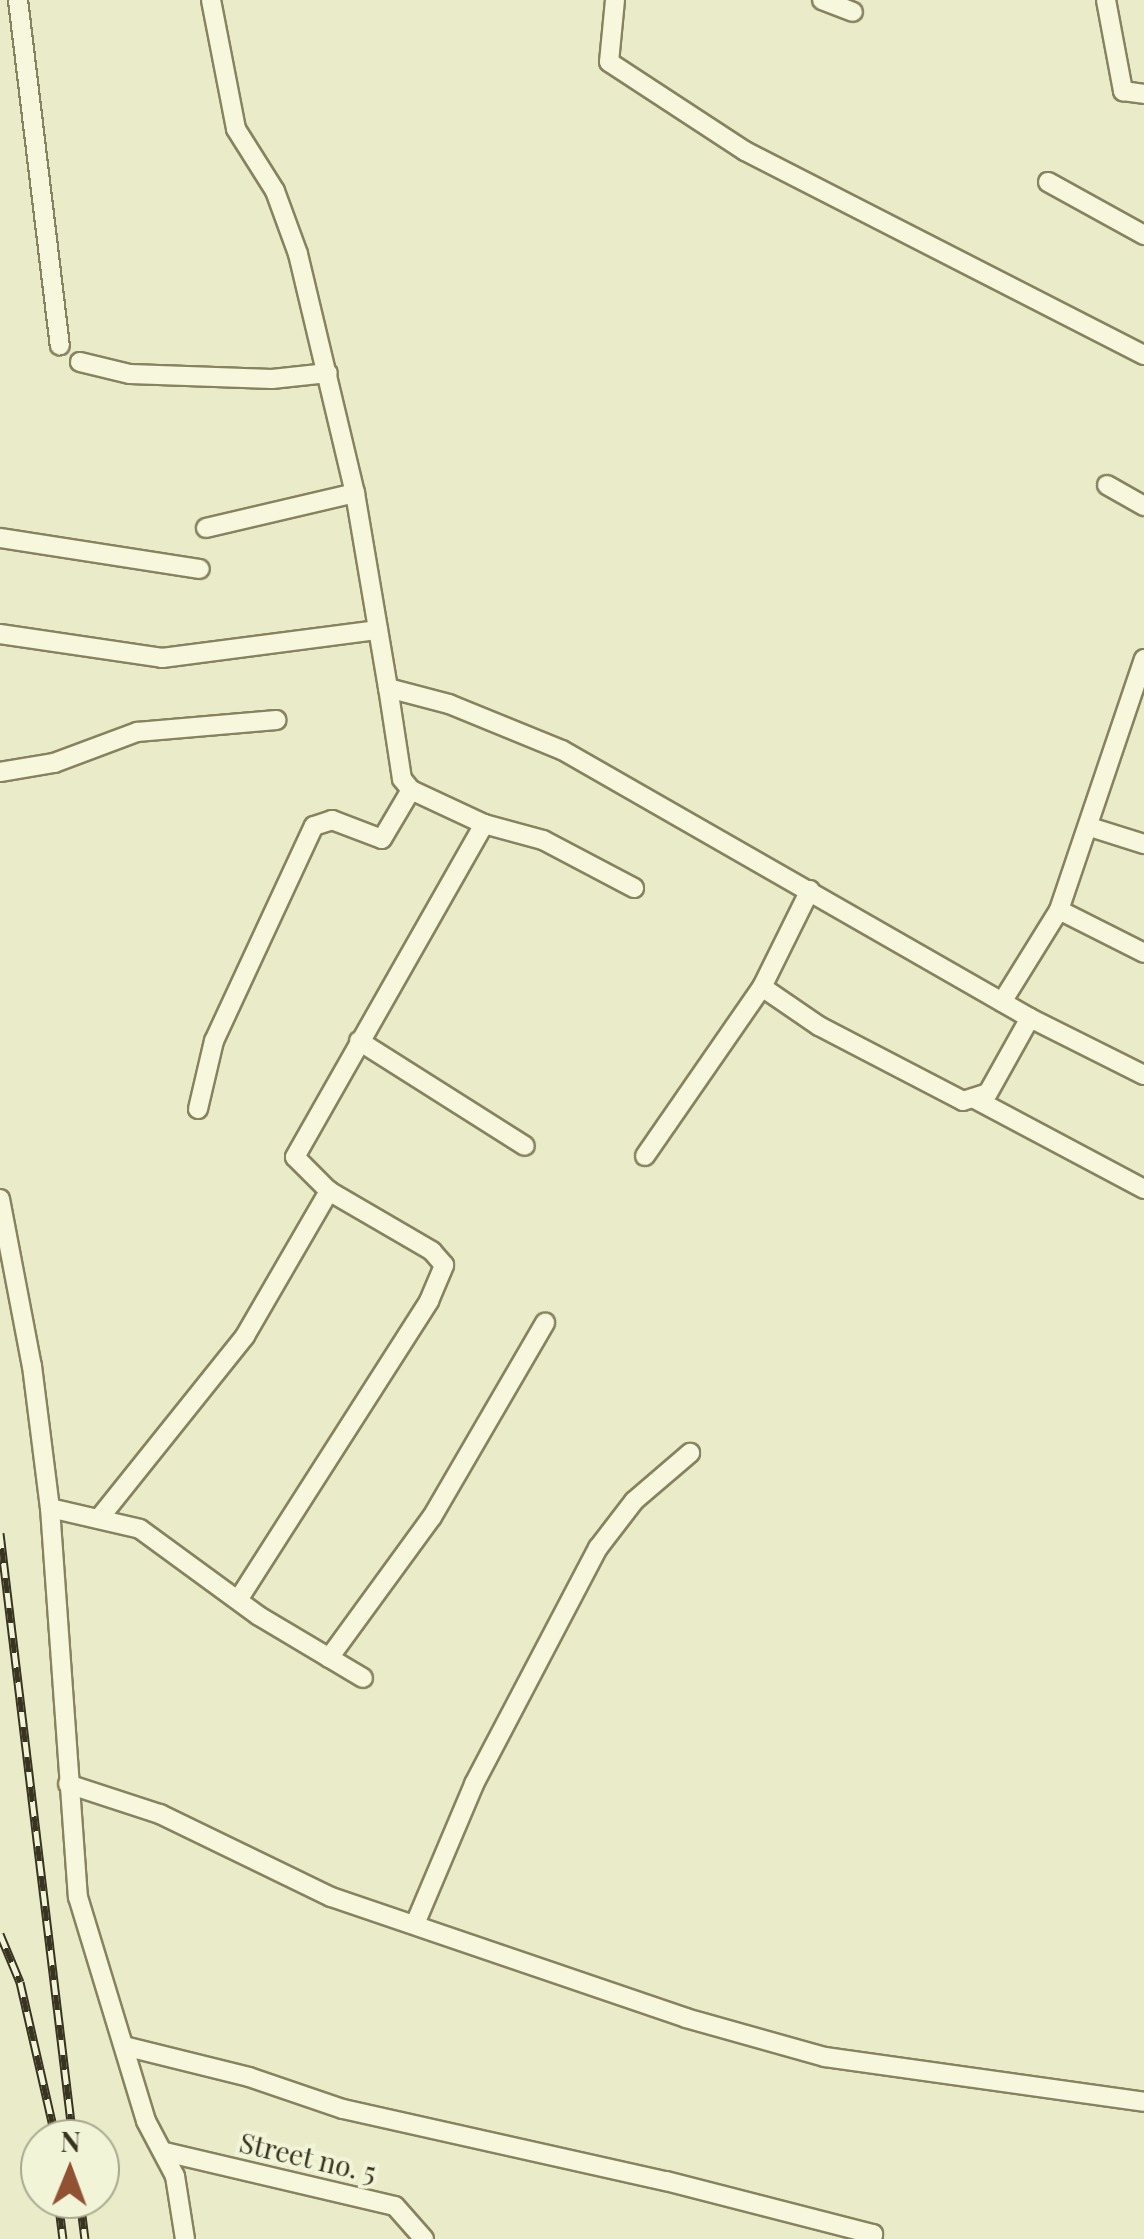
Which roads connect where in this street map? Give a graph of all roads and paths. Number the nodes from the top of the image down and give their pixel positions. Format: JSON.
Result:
{"nodes":[{"id":1,"x":18,"y":0,"type":"edge"},
{"id":2,"x":210,"y":0,"type":"edge"},
{"id":3,"x":616,"y":0,"type":"edge"},
{"id":4,"x":822,"y":0,"type":"edge"},
{"id":5,"x":1106,"y":0,"type":"edge"},
{"id":6,"x":853,"y":12,"type":"dead end"},
{"id":7,"x":1144,"y":94,"type":"edge"},
{"id":8,"x":1048,"y":182,"type":"dead end"},
{"id":9,"x":1144,"y":234,"type":"edge"},
{"id":10,"x":60,"y":345,"type":"dead end"},
{"id":11,"x":1144,"y":356,"type":"edge"},
{"id":12,"x":80,"y":362,"type":"dead end"},
{"id":13,"x":328,"y":374,"type":"junction"},
{"id":14,"x":1107,"y":484,"type":"dead end"},
{"id":15,"x":356,"y":494,"type":"junction"},
{"id":16,"x":1144,"y":506,"type":"edge"},
{"id":17,"x":206,"y":528,"type":"dead end"},
{"id":18,"x":0,"y":538,"type":"edge"},
{"id":19,"x":200,"y":569,"type":"dead end"},
{"id":20,"x":378,"y":630,"type":"junction"},
{"id":21,"x":0,"y":634,"type":"edge"},
{"id":22,"x":1144,"y":659,"type":"edge"},
{"id":23,"x":388,"y":688,"type":"junction"},
{"id":24,"x":276,"y":720,"type":"dead end"},
{"id":25,"x":0,"y":772,"type":"edge"},
{"id":26,"x":411,"y":790,"type":"junction"},
{"id":27,"x":484,"y":824,"type":"junction"},
{"id":28,"x":1090,"y":827,"type":"junction"},
{"id":29,"x":1144,"y":844,"type":"edge"},
{"id":30,"x":634,"y":888,"type":"dead end"},
{"id":31,"x":810,"y":890,"type":"junction"},
{"id":32,"x":1060,"y":910,"type":"junction"},
{"id":33,"x":1144,"y":952,"type":"edge"},
{"id":34,"x":762,"y":986,"type":"junction"},
{"id":35,"x":1002,"y":1002,"type":"junction"},
{"id":36,"x":1030,"y":1018,"type":"junction"},
{"id":37,"x":359,"y":1040,"type":"junction"},
{"id":38,"x":1144,"y":1075,"type":"edge"},
{"id":39,"x":973,"y":1098,"type":"junction"},
{"id":40,"x":198,"y":1109,"type":"dead end"},
{"id":41,"x":526,"y":1146,"type":"dead end"},
{"id":42,"x":646,"y":1156,"type":"dead end"},
{"id":43,"x":1144,"y":1189,"type":"edge"},
{"id":44,"x":329,"y":1192,"type":"junction"},
{"id":45,"x":0,"y":1199,"type":"edge"},
{"id":46,"x":545,"y":1323,"type":"dead end"},
{"id":47,"x":690,"y":1453,"type":"dead end"},
{"id":48,"x":50,"y":1508,"type":"junction"},
{"id":49,"x":101,"y":1516,"type":"junction"},
{"id":50,"x":238,"y":1600,"type":"junction"},
{"id":51,"x":329,"y":1658,"type":"junction"},
{"id":52,"x":363,"y":1678,"type":"dead end"},
{"id":53,"x":68,"y":1784,"type":"junction"},
{"id":54,"x":415,"y":1924,"type":"junction"},
{"id":55,"x":124,"y":2046,"type":"junction"},
{"id":56,"x":1144,"y":2102,"type":"edge"},
{"id":57,"x":165,"y":2152,"type":"junction"},
{"id":58,"x":185,"y":2239,"type":"edge"},
{"id":59,"x":424,"y":2239,"type":"edge"},
{"id":60,"x":872,"y":2239,"type":"edge"}],
"edges":[{"from":1,"to":10,"type":"street"},
{"from":2,"to":13,"type":"street"},
{"from":3,"to":11,"type":"street"},
{"from":4,"to":6,"type":"street"},
{"from":5,"to":7,"type":"street"},
{"from":8,"to":9,"type":"street"},
{"from":12,"to":13,"type":"street"},
{"from":13,"to":15,"type":"street"},
{"from":14,"to":16,"type":"street"},
{"from":15,"to":17,"type":"street"},
{"from":15,"to":20,"type":"street"},
{"from":18,"to":19,"type":"street"},
{"from":20,"to":21,"type":"street"},
{"from":20,"to":23,"type":"street"},
{"from":22,"to":28,"type":"street"},
{"from":23,"to":26,"type":"street"},
{"from":23,"to":31,"type":"street"},
{"from":24,"to":25,"type":"street"},
{"from":26,"to":27,"type":"street"},
{"from":26,"to":40,"type":"street"},
{"from":27,"to":30,"type":"street"},
{"from":27,"to":37,"type":"street"},
{"from":28,"to":29,"type":"street"},
{"from":28,"to":32,"type":"street"},
{"from":31,"to":34,"type":"street"},
{"from":31,"to":35,"type":"street"},
{"from":32,"to":33,"type":"street"},
{"from":32,"to":35,"type":"street"},
{"from":34,"to":39,"type":"street"},
{"from":34,"to":42,"type":"street"},
{"from":35,"to":36,"type":"street"},
{"from":36,"to":38,"type":"street"},
{"from":36,"to":39,"type":"street"},
{"from":37,"to":41,"type":"street"},
{"from":37,"to":44,"type":"street"},
{"from":39,"to":43,"type":"street"},
{"from":44,"to":49,"type":"street"},
{"from":44,"to":50,"type":"street"},
{"from":45,"to":48,"type":"street"},
{"from":46,"to":51,"type":"street"},
{"from":47,"to":54,"type":"street"},
{"from":48,"to":49,"type":"street"},
{"from":48,"to":53,"type":"street"},
{"from":49,"to":50,"type":"street"},
{"from":50,"to":51,"type":"street"},
{"from":51,"to":52,"type":"street"},
{"from":53,"to":54,"type":"street"},
{"from":53,"to":55,"type":"street"},
{"from":54,"to":56,"type":"street"},
{"from":55,"to":57,"type":"street"},
{"from":55,"to":60,"type":"street"},
{"from":57,"to":58,"type":"street"},
{"from":57,"to":59,"type":"street","name":"Street no. 5"}]}
